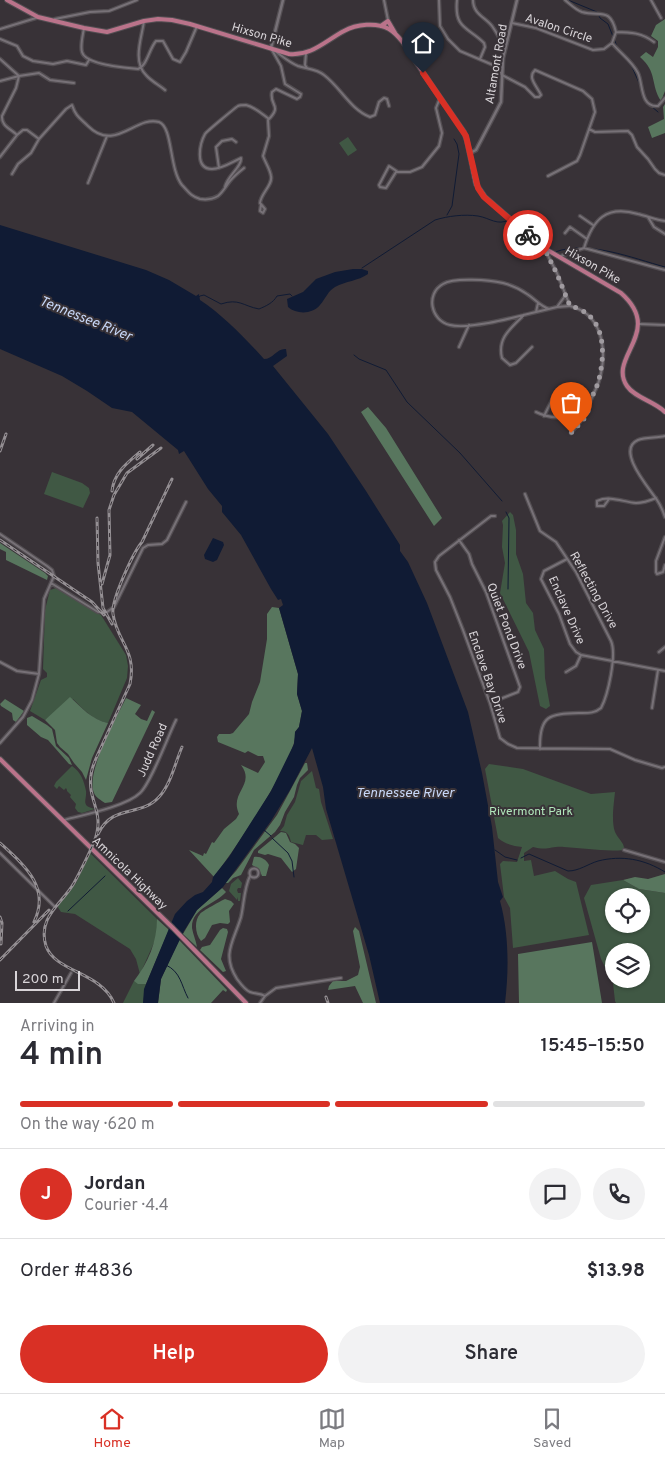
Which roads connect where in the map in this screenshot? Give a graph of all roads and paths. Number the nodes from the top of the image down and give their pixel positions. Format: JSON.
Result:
{"nodes":[{"id":1,"x":8,"y":0,"type":"edge"},
{"id":2,"x":137,"y":0,"type":"edge"},
{"id":3,"x":283,"y":0,"type":"edge"},
{"id":4,"x":384,"y":0,"type":"edge"},
{"id":5,"x":439,"y":0,"type":"edge"},
{"id":6,"x":457,"y":0,"type":"edge"},
{"id":7,"x":473,"y":0,"type":"edge"},
{"id":8,"x":517,"y":0,"type":"edge"},
{"id":9,"x":565,"y":0,"type":"edge"},
{"id":10,"x":651,"y":0,"type":"edge"},
{"id":11,"x":38,"y":17,"type":"junction"},
{"id":12,"x":661,"y":18,"type":"dead end"},
{"id":13,"x":51,"y":20,"type":"junction"},
{"id":14,"x":144,"y":21,"type":"junction"},
{"id":15,"x":388,"y":21,"type":"junction"},
{"id":16,"x":512,"y":23,"type":"junction"},
{"id":17,"x":197,"y":26,"type":"junction"},
{"id":18,"x":381,"y":26,"type":"junction"},
{"id":19,"x":84,"y":28,"type":"junction"},
{"id":20,"x":0,"y":29,"type":"edge"},
{"id":21,"x":389,"y":29,"type":"junction"},
{"id":22,"x":616,"y":32,"type":"junction"},
{"id":23,"x":394,"y":34,"type":"junction"},
{"id":24,"x":0,"y":39,"type":"edge"},
{"id":25,"x":654,"y":42,"type":"dead end"},
{"id":26,"x":612,"y":43,"type":"junction"},
{"id":27,"x":271,"y":48,"type":"junction"},
{"id":28,"x":505,"y":48,"type":"junction"},
{"id":29,"x":306,"y":53,"type":"junction"},
{"id":30,"x":0,"y":59,"type":"edge"},
{"id":31,"x":480,"y":59,"type":"junction"},
{"id":32,"x":90,"y":60,"type":"junction"},
{"id":33,"x":308,"y":68,"type":"junction"},
{"id":34,"x":141,"y":69,"type":"junction"},
{"id":35,"x":502,"y":75,"type":"junction"},
{"id":36,"x":19,"y":76,"type":"junction"},
{"id":37,"x":0,"y":81,"type":"edge"},
{"id":38,"x":74,"y":83,"type":"dead end"},
{"id":39,"x":165,"y":90,"type":"dead end"},
{"id":40,"x":440,"y":98,"type":"junction"},
{"id":41,"x":665,"y":98,"type":"edge"},
{"id":42,"x":389,"y":106,"type":"dead end"},
{"id":43,"x":269,"y":119,"type":"junction"},
{"id":44,"x":589,"y":129,"type":"junction"},
{"id":45,"x":17,"y":135,"type":"junction"},
{"id":46,"x":106,"y":136,"type":"junction"},
{"id":47,"x":39,"y":139,"type":"junction"},
{"id":48,"x":236,"y":142,"type":"dead end"},
{"id":49,"x":470,"y":153,"type":"junction"},
{"id":50,"x":0,"y":157,"type":"edge"},
{"id":51,"x":219,"y":168,"type":"junction"},
{"id":52,"x":244,"y":168,"type":"dead end"},
{"id":53,"x":398,"y":172,"type":"junction"},
{"id":54,"x":12,"y":174,"type":"dead end"},
{"id":55,"x":665,"y":175,"type":"edge"},
{"id":56,"x":548,"y":176,"type":"dead end"},
{"id":57,"x":88,"y":183,"type":"dead end"},
{"id":58,"x":224,"y":189,"type":"junction"},
{"id":59,"x":261,"y":205,"type":"dead end"},
{"id":60,"x":580,"y":216,"type":"dead end"},
{"id":61,"x":648,"y":217,"type":"junction"},
{"id":62,"x":665,"y":221,"type":"edge"},
{"id":63,"x":593,"y":225,"type":"junction"},
{"id":64,"x":566,"y":233,"type":"dead end"},
{"id":65,"x":665,"y":234,"type":"edge"},
{"id":66,"x":587,"y":238,"type":"junction"},
{"id":67,"x":544,"y":248,"type":"junction"},
{"id":68,"x":584,"y":248,"type":"junction"},
{"id":69,"x":560,"y":258,"type":"junction"},
{"id":70,"x":665,"y":270,"type":"edge"},
{"id":71,"x":565,"y":296,"type":"junction"},
{"id":72,"x":538,"y":304,"type":"junction"},
{"id":73,"x":570,"y":306,"type":"junction"},
{"id":74,"x":557,"y":307,"type":"junction"},
{"id":75,"x":549,"y":309,"type":"junction"},
{"id":76,"x":536,"y":312,"type":"junction"},
{"id":77,"x":524,"y":315,"type":"junction"},
{"id":78,"x":639,"y":324,"type":"junction"},
{"id":79,"x":470,"y":325,"type":"junction"},
{"id":80,"x":665,"y":325,"type":"edge"},
{"id":81,"x":459,"y":347,"type":"dead end"},
{"id":82,"x":532,"y":348,"type":"dead end"},
{"id":83,"x":556,"y":392,"type":"dead end"},
{"id":84,"x":587,"y":406,"type":"junction"},
{"id":85,"x":536,"y":412,"type":"dead end"},
{"id":86,"x":665,"y":412,"type":"edge"},
{"id":87,"x":544,"y":416,"type":"junction"},
{"id":88,"x":571,"y":433,"type":"dead end"},
{"id":89,"x":665,"y":436,"type":"edge"},
{"id":90,"x":525,"y":494,"type":"dead end"},
{"id":91,"x":656,"y":498,"type":"junction"},
{"id":92,"x":609,"y":499,"type":"junction"},
{"id":93,"x":186,"y":502,"type":"dead end"},
{"id":94,"x":495,"y":516,"type":"dead end"},
{"id":95,"x":665,"y":518,"type":"edge"},
{"id":96,"x":0,"y":534,"type":"edge"},
{"id":97,"x":665,"y":537,"type":"edge"},
{"id":98,"x":459,"y":540,"type":"junction"},
{"id":99,"x":567,"y":558,"type":"junction"},
{"id":100,"x":665,"y":565,"type":"edge"},
{"id":101,"x":51,"y":583,"type":"junction"},
{"id":102,"x":665,"y":647,"type":"edge"},
{"id":103,"x":659,"y":652,"type":"dead end"},
{"id":104,"x":581,"y":655,"type":"junction"},
{"id":105,"x":0,"y":662,"type":"edge"},
{"id":106,"x":612,"y":662,"type":"junction"},
{"id":107,"x":658,"y":670,"type":"junction"},
{"id":108,"x":665,"y":671,"type":"edge"},
{"id":109,"x":566,"y":672,"type":"dead end"},
{"id":110,"x":39,"y":674,"type":"junction"},
{"id":111,"x":490,"y":702,"type":"junction"},
{"id":112,"x":652,"y":708,"type":"dead end"},
{"id":113,"x":176,"y":720,"type":"dead end"},
{"id":114,"x":0,"y":743,"type":"edge"},
{"id":115,"x":540,"y":749,"type":"junction"},
{"id":116,"x":0,"y":759,"type":"edge"},
{"id":117,"x":665,"y":767,"type":"edge"},
{"id":118,"x":62,"y":821,"type":"junction"},
{"id":119,"x":624,"y":850,"type":"dead end"},
{"id":120,"x":0,"y":853,"type":"edge"},
{"id":121,"x":665,"y":862,"type":"edge"},
{"id":122,"x":250,"y":876,"type":"dead end"},
{"id":123,"x":54,"y":906,"type":"dead end"},
{"id":124,"x":72,"y":973,"type":"dead end"},
{"id":125,"x":341,"y":978,"type":"dead end"},
{"id":126,"x":265,"y":996,"type":"junction"},
{"id":127,"x":54,"y":1003,"type":"edge"},
{"id":128,"x":246,"y":1003,"type":"edge"},
{"id":129,"x":260,"y":1003,"type":"edge"}],
"edges":[{"from":1,"to":11,"type":"main road","name":"Hixson Pike"},
{"from":2,"to":13,"type":"street"},
{"from":3,"to":27,"type":"street"},
{"from":4,"to":15,"type":"street"},
{"from":5,"to":31,"type":"street"},
{"from":6,"to":31,"type":"street"},
{"from":7,"to":28,"type":"street"},
{"from":8,"to":16,"type":"street","name":"Altamont Road"},
{"from":9,"to":22,"type":"street","name":"Avalon Circle"},
{"from":10,"to":12,"type":"street"},
{"from":11,"to":13,"type":"main road","name":"Hixson Pike"},
{"from":11,"to":20,"type":"street"},
{"from":13,"to":19,"type":"main road","name":"Hixson Pike"},
{"from":14,"to":17,"type":"main road","name":"Hixson Pike"},
{"from":14,"to":19,"type":"main road","name":"Hixson Pike"},
{"from":14,"to":34,"type":"street"},
{"from":15,"to":18,"type":"main road"},
{"from":15,"to":21,"type":"street"},
{"from":15,"to":23,"type":"main road"},
{"from":16,"to":26,"type":"street","name":"Avalon Circle"},
{"from":16,"to":28,"type":"street","name":"Altamont Road"},
{"from":17,"to":27,"type":"main road","name":"Hixson Pike"},
{"from":17,"to":34,"type":"street"},
{"from":18,"to":21,"type":"main road","name":"Hixson Pike"},
{"from":18,"to":29,"type":"main road","name":"Hixson Pike"},
{"from":19,"to":32,"type":"street"},
{"from":21,"to":23,"type":"main road","name":"Hixson Pike"},
{"from":22,"to":25,"type":"street"},
{"from":22,"to":26,"type":"street"},
{"from":23,"to":40,"type":"main road","name":"Hixson Pike"},
{"from":24,"to":32,"type":"street"},
{"from":26,"to":41,"type":"street"},
{"from":27,"to":29,"type":"main road","name":"Hixson Pike"},
{"from":27,"to":33,"type":"street"},
{"from":27,"to":43,"type":"street"},
{"from":28,"to":35,"type":"street","name":"Altamont Road"},
{"from":29,"to":33,"type":"street"},
{"from":30,"to":36,"type":"street"},
{"from":31,"to":35,"type":"street"},
{"from":32,"to":34,"type":"street"},
{"from":33,"to":42,"type":"street"},
{"from":34,"to":39,"type":"street"},
{"from":35,"to":44,"type":"street"},
{"from":35,"to":49,"type":"street","name":"Altamont Road"},
{"from":36,"to":37,"type":"street"},
{"from":36,"to":38,"type":"street"},
{"from":36,"to":45,"type":"street"},
{"from":40,"to":49,"type":"main road","name":"Hixson Pike"},
{"from":40,"to":53,"type":"street"},
{"from":43,"to":51,"type":"street"},
{"from":43,"to":59,"type":"street"},
{"from":44,"to":55,"type":"street"},
{"from":44,"to":56,"type":"street"},
{"from":45,"to":47,"type":"street"},
{"from":45,"to":50,"type":"street"},
{"from":46,"to":47,"type":"street"},
{"from":46,"to":57,"type":"street"},
{"from":46,"to":58,"type":"street"},
{"from":47,"to":54,"type":"street"},
{"from":48,"to":51,"type":"street"},
{"from":49,"to":67,"type":"main road","name":"Hixson Pike"},
{"from":51,"to":58,"type":"street"},
{"from":52,"to":58,"type":"street"},
{"from":53,"to":53,"type":"street"},
{"from":60,"to":63,"type":"street"},
{"from":61,"to":62,"type":"street"},
{"from":61,"to":63,"type":"street"},
{"from":61,"to":65,"type":"street"},
{"from":63,"to":66,"type":"street"},
{"from":64,"to":66,"type":"street"},
{"from":66,"to":68,"type":"street"},
{"from":67,"to":69,"type":"main road","name":"Hixson Pike"},
{"from":67,"to":71,"type":"street"},
{"from":68,"to":69,"type":"street"},
{"from":68,"to":70,"type":"street"},
{"from":69,"to":78,"type":"main road","name":"Hixson Pike"},
{"from":71,"to":73,"type":"street"},
{"from":71,"to":74,"type":"street"},
{"from":72,"to":75,"type":"street"},
{"from":72,"to":76,"type":"street"},
{"from":72,"to":79,"type":"street"},
{"from":73,"to":74,"type":"street"},
{"from":73,"to":84,"type":"street"},
{"from":74,"to":75,"type":"street"},
{"from":75,"to":76,"type":"street"},
{"from":76,"to":77,"type":"street"},
{"from":77,"to":79,"type":"street"},
{"from":77,"to":82,"type":"street"},
{"from":78,"to":80,"type":"street"},
{"from":78,"to":86,"type":"main road"},
{"from":79,"to":81,"type":"street"},
{"from":83,"to":87,"type":"street"},
{"from":84,"to":87,"type":"street"},
{"from":84,"to":88,"type":"street"},
{"from":85,"to":87,"type":"street"},
{"from":89,"to":91,"type":"street"},
{"from":90,"to":99,"type":"street","name":"Reflecting Drive"},
{"from":91,"to":92,"type":"street"},
{"from":91,"to":95,"type":"street"},
{"from":92,"to":92,"type":"street"},
{"from":93,"to":101,"type":"street"},
{"from":94,"to":98,"type":"street","name":"Enclave Bay Drive"},
{"from":96,"to":101,"type":"street"},
{"from":97,"to":100,"type":"street"},
{"from":98,"to":111,"type":"street","name":"Enclave Bay Drive"},
{"from":98,"to":111,"type":"street","name":"Quiet Pond Drive"},
{"from":99,"to":104,"type":"street","name":"Enclave Drive"},
{"from":99,"to":106,"type":"street","name":"Reflecting Drive"},
{"from":101,"to":110,"type":"street"},
{"from":102,"to":103,"type":"street"},
{"from":104,"to":106,"type":"street","name":"Enclave Drive"},
{"from":104,"to":109,"type":"street"},
{"from":105,"to":110,"type":"street"},
{"from":106,"to":107,"type":"street","name":"Enclave Drive"},
{"from":106,"to":115,"type":"street","name":"Reflecting Drive"},
{"from":107,"to":108,"type":"street","name":"Enclave Drive"},
{"from":107,"to":112,"type":"street"},
{"from":110,"to":114,"type":"street"},
{"from":111,"to":115,"type":"street","name":"Enclave Bay Drive"},
{"from":113,"to":118,"type":"street","name":"Judd Road"},
{"from":115,"to":117,"type":"street","name":"Enclave Bay Drive"},
{"from":116,"to":118,"type":"main road","name":"Amnicola Highway"},
{"from":118,"to":128,"type":"main road","name":"Amnicola Highway"},
{"from":119,"to":121,"type":"street"},
{"from":120,"to":123,"type":"street"},
{"from":122,"to":126,"type":"street"},
{"from":124,"to":127,"type":"street"},
{"from":125,"to":126,"type":"street"},
{"from":126,"to":129,"type":"street"}]}
